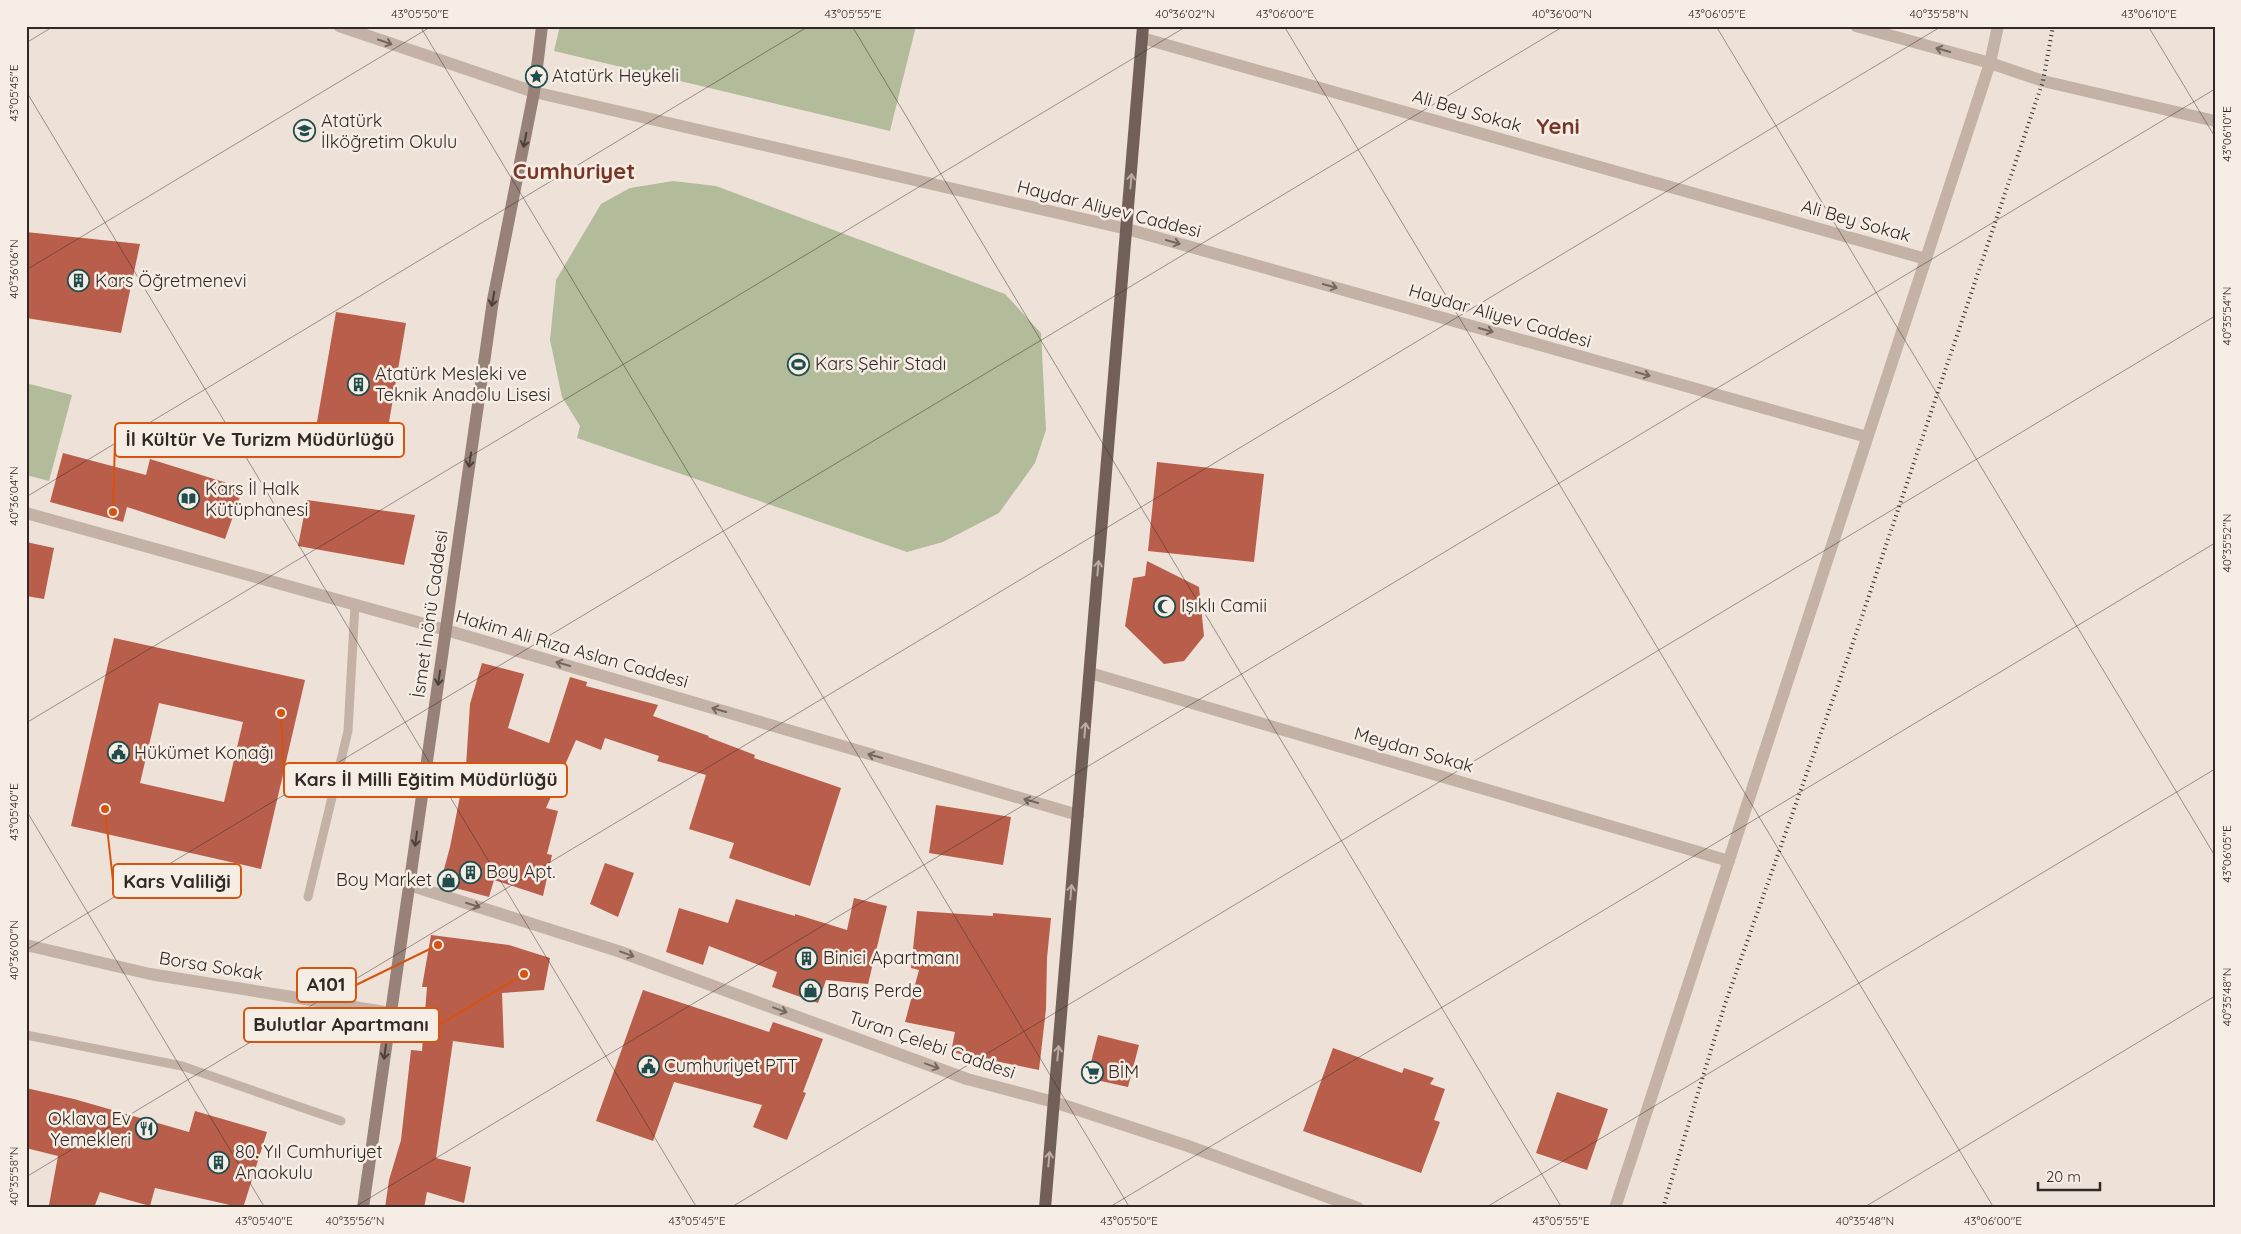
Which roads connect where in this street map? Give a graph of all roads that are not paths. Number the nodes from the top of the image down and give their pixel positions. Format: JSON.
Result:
{"nodes":[{"id":1,"x":339,"y":26,"type":"edge"},
{"id":2,"x":542,"y":26,"type":"edge"},
{"id":3,"x":1856,"y":26,"type":"edge"},
{"id":4,"x":1998,"y":26,"type":"edge"},
{"id":5,"x":1143,"y":32,"type":"edge"},
{"id":6,"x":1990,"y":63,"type":"junction"},
{"id":7,"x":534,"y":92,"type":"junction"},
{"id":8,"x":2215,"y":121,"type":"edge"},
{"id":9,"x":1126,"y":229,"type":"junction"},
{"id":10,"x":1926,"y":259,"type":"junction"},
{"id":11,"x":1867,"y":437,"type":"junction"},
{"id":12,"x":26,"y":513,"type":"edge"},
{"id":13,"x":355,"y":605,"type":"junction"},
{"id":14,"x":446,"y":630,"type":"junction"},
{"id":15,"x":1090,"y":673,"type":"junction"},
{"id":16,"x":1078,"y":815,"type":"junction"},
{"id":17,"x":1729,"y":862,"type":"junction"},
{"id":18,"x":409,"y":885,"type":"junction"},
{"id":19,"x":308,"y":898,"type":"dead end"},
{"id":20,"x":26,"y":945,"type":"edge"},
{"id":21,"x":391,"y":1013,"type":"junction"},
{"id":22,"x":26,"y":1035,"type":"edge"},
{"id":23,"x":1054,"y":1102,"type":"junction"},
{"id":24,"x":341,"y":1121,"type":"dead end"},
{"id":25,"x":363,"y":1208,"type":"edge"},
{"id":26,"x":1045,"y":1208,"type":"edge"},
{"id":27,"x":1358,"y":1208,"type":"edge"},
{"id":28,"x":1615,"y":1208,"type":"edge"}],
"edges":[{"from":1,"to":7,"type":"street","name":"Haydar Aliyev Caddesi","one_way":true},
{"from":2,"to":7,"type":"main road","name":"İsmet İnönü Caddesi"},
{"from":6,"to":3,"type":"street","one_way":true},
{"from":4,"to":6,"type":"street"},
{"from":9,"to":5,"type":"main road","one_way":true},
{"from":5,"to":10,"type":"street","name":"Ali Bey Sokak"},
{"from":6,"to":8,"type":"street"},
{"from":6,"to":10,"type":"street"},
{"from":7,"to":9,"type":"street","name":"Haydar Aliyev Caddesi"},
{"from":7,"to":14,"type":"main road","name":"İsmet İnönü Caddesi","one_way":true},
{"from":9,"to":11,"type":"street","name":"Haydar Aliyev Caddesi","one_way":true},
{"from":15,"to":9,"type":"main road","one_way":true},
{"from":10,"to":11,"type":"street"},
{"from":11,"to":17,"type":"street"},
{"from":12,"to":13,"type":"street","name":"Hakim Ali Rıza Aslan Caddesi"},
{"from":13,"to":14,"type":"street","name":"Hakim Ali Rıza Aslan Caddesi"},
{"from":13,"to":19,"type":"lane"},
{"from":16,"to":14,"type":"street","name":"Hakim Ali Rıza Aslan Caddesi","one_way":true},
{"from":14,"to":18,"type":"main road","name":"İsmet İnönü Caddesi","one_way":true},
{"from":16,"to":15,"type":"main road","one_way":true},
{"from":15,"to":17,"type":"street","name":"Meydan Sokak"},
{"from":23,"to":16,"type":"main road","one_way":true},
{"from":17,"to":28,"type":"street"},
{"from":18,"to":21,"type":"main road","name":"İsmet İnönü Caddesi"},
{"from":18,"to":23,"type":"street","name":"Turan Çelebi Caddesi","one_way":true},
{"from":20,"to":21,"type":"street","name":"Borsa Sokak"},
{"from":21,"to":25,"type":"main road","name":"İsmet İnönü Caddesi","one_way":true},
{"from":22,"to":24,"type":"lane"},
{"from":26,"to":23,"type":"main road","one_way":true},
{"from":23,"to":27,"type":"street","name":"Turan Çelebi Caddesi"}]}
